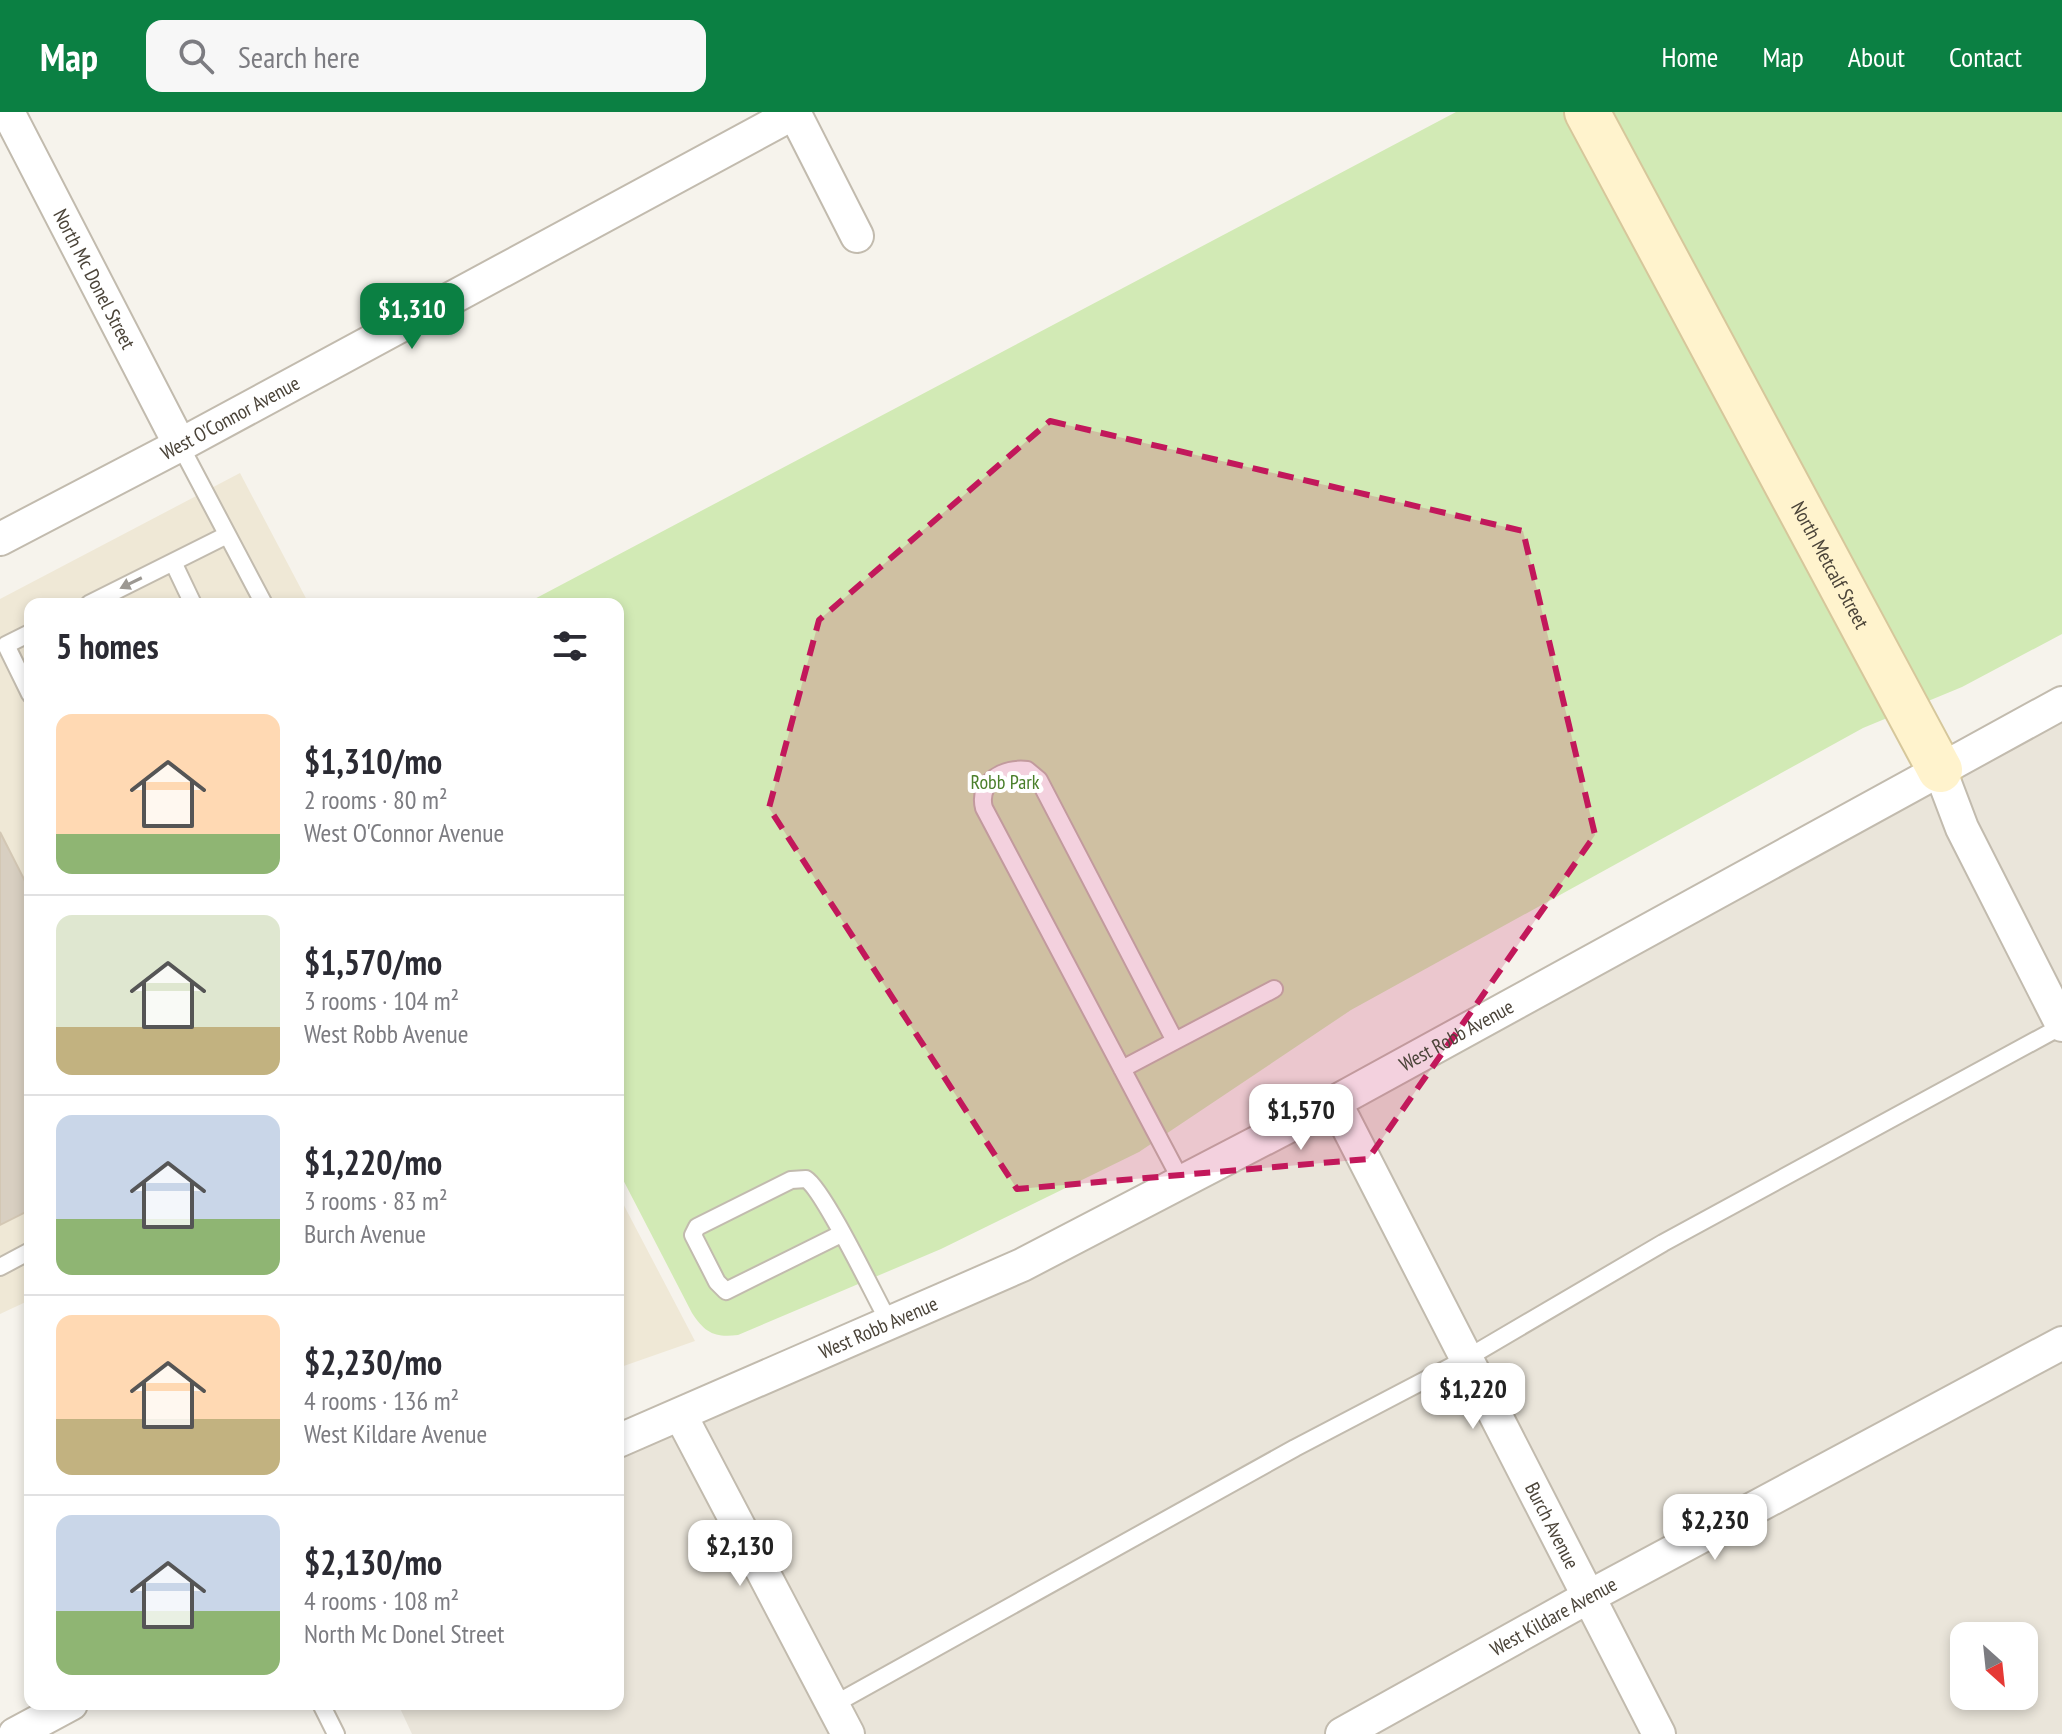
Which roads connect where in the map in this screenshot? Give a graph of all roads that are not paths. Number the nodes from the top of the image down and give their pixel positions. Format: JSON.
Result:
{"nodes":[{"id":1,"x":8,"y":112,"type":"edge"},
{"id":2,"x":795,"y":112,"type":"edge"},
{"id":3,"x":1587,"y":112,"type":"edge"},
{"id":4,"x":857,"y":236,"type":"dead end"},
{"id":5,"x":180,"y":445,"type":"junction"},
{"id":6,"x":227,"y":535,"type":"junction"},
{"id":7,"x":0,"y":539,"type":"edge"},
{"id":8,"x":173,"y":562,"type":"junction"},
{"id":9,"x":101,"y":598,"type":"edge"},
{"id":10,"x":190,"y":598,"type":"edge"},
{"id":11,"x":261,"y":598,"type":"edge"},
{"id":12,"x":24,"y":636,"type":"edge"},
{"id":13,"x":24,"y":682,"type":"edge"},
{"id":14,"x":2062,"y":703,"type":"edge"},
{"id":15,"x":1940,"y":770,"type":"junction"},
{"id":16,"x":1274,"y":989,"type":"dead end"},
{"id":17,"x":2062,"y":1025,"type":"edge"},
{"id":18,"x":1175,"y":1041,"type":"junction"},
{"id":19,"x":1122,"y":1069,"type":"junction"},
{"id":20,"x":1335,"y":1102,"type":"junction"},
{"id":21,"x":1182,"y":1182,"type":"junction"},
{"id":22,"x":841,"y":1234,"type":"junction"},
{"id":23,"x":24,"y":1254,"type":"edge"},
{"id":24,"x":0,"y":1267,"type":"edge"},
{"id":25,"x":890,"y":1324,"type":"junction"},
{"id":26,"x":2062,"y":1343,"type":"edge"},
{"id":27,"x":1467,"y":1358,"type":"junction"},
{"id":28,"x":681,"y":1416,"type":"junction"},
{"id":29,"x":624,"y":1439,"type":"edge"},
{"id":30,"x":1590,"y":1596,"type":"junction"},
{"id":31,"x":833,"y":1705,"type":"junction"},
{"id":32,"x":60,"y":1710,"type":"edge"},
{"id":33,"x":324,"y":1710,"type":"edge"},
{"id":34,"x":15,"y":1734,"type":"edge"},
{"id":35,"x":336,"y":1734,"type":"edge"},
{"id":36,"x":848,"y":1734,"type":"edge"},
{"id":37,"x":1342,"y":1734,"type":"edge"},
{"id":38,"x":1659,"y":1734,"type":"edge"}],
"edges":[{"from":1,"to":5,"type":"street","name":"North Mc Donel Street"},
{"from":2,"to":4,"type":"street"},
{"from":2,"to":5,"type":"street","name":"West O'Connor Avenue"},
{"from":3,"to":15,"type":"street","name":"North Metcalf Street"},
{"from":5,"to":6,"type":"lane"},
{"from":5,"to":7,"type":"street","name":"West O'Connor Avenue"},
{"from":6,"to":8,"type":"lane"},
{"from":6,"to":11,"type":"lane"},
{"from":8,"to":9,"type":"lane","one_way":true},
{"from":8,"to":10,"type":"lane"},
{"from":12,"to":13,"type":"lane"},
{"from":14,"to":15,"type":"street","name":"West Robb Avenue"},
{"from":15,"to":17,"type":"street","name":"North Metcalf Street"},
{"from":15,"to":20,"type":"street","name":"West Robb Avenue"},
{"from":16,"to":18,"type":"lane"},
{"from":17,"to":27,"type":"lane"},
{"from":18,"to":19,"type":"lane"},
{"from":18,"to":19,"type":"lane"},
{"from":19,"to":21,"type":"lane"},
{"from":20,"to":21,"type":"street","name":"West Robb Avenue"},
{"from":20,"to":27,"type":"street","name":"Burch Avenue"},
{"from":21,"to":25,"type":"street","name":"West Robb Avenue"},
{"from":22,"to":22,"type":"lane"},
{"from":22,"to":25,"type":"lane"},
{"from":23,"to":24,"type":"lane"},
{"from":25,"to":28,"type":"street","name":"West Robb Avenue"},
{"from":26,"to":30,"type":"street","name":"West Kildare Avenue"},
{"from":27,"to":30,"type":"street","name":"Burch Avenue"},
{"from":27,"to":31,"type":"lane"},
{"from":28,"to":29,"type":"street","name":"West Robb Avenue"},
{"from":28,"to":31,"type":"street"},
{"from":30,"to":37,"type":"street","name":"West Kildare Avenue"},
{"from":30,"to":38,"type":"street","name":"Burch Avenue"},
{"from":31,"to":36,"type":"street"},
{"from":32,"to":34,"type":"street"},
{"from":33,"to":35,"type":"lane"}]}
